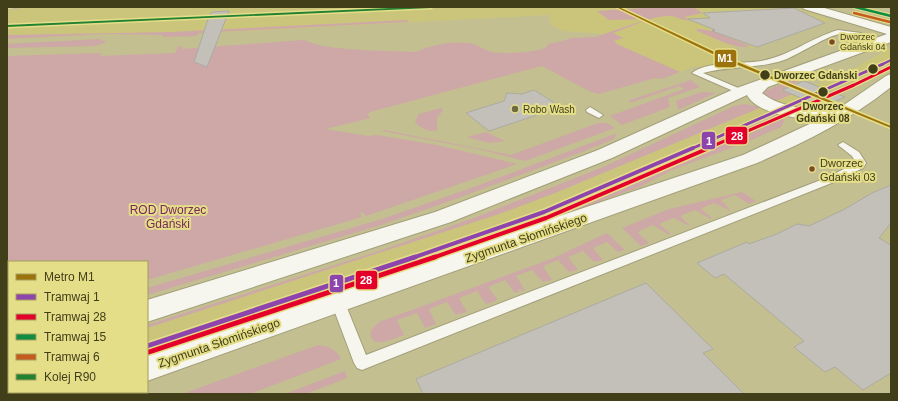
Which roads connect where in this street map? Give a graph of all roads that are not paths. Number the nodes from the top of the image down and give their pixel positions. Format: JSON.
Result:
{"nodes":[{"id":1,"x":808,"y":7,"type":"edge"},
{"id":2,"x":835,"y":7,"type":"edge"},
{"id":3,"x":891,"y":22,"type":"edge"},
{"id":4,"x":891,"y":31,"type":"edge"},
{"id":5,"x":891,"y":37,"type":"edge"},
{"id":6,"x":874,"y":42,"type":"junction"},
{"id":7,"x":891,"y":79,"type":"edge"},
{"id":8,"x":762,"y":84,"type":"junction"},
{"id":9,"x":891,"y":90,"type":"edge"},
{"id":10,"x":740,"y":92,"type":"junction"},
{"id":11,"x":871,"y":96,"type":"junction"},
{"id":12,"x":590,"y":110,"type":"dead end"},
{"id":13,"x":599,"y":115,"type":"dead end"},
{"id":14,"x":840,"y":116,"type":"junction"},
{"id":15,"x":843,"y":145,"type":"dead end"},
{"id":16,"x":338,"y":302,"type":"junction"},
{"id":17,"x":148,"y":311,"type":"edge"},
{"id":18,"x":148,"y":367,"type":"edge"}],
"edges":[{"from":1,"to":4,"type":"main road"},
{"from":2,"to":3,"type":"main road"},
{"from":5,"to":6,"type":"main road"},
{"from":6,"to":8,"type":"main road"},
{"from":6,"to":10,"type":"lane"},
{"from":7,"to":11,"type":"main road","name":"Zygmunta Słomińskiego"},
{"from":8,"to":10,"type":"main road"},
{"from":8,"to":14,"type":"main road"},
{"from":9,"to":11,"type":"main road"},
{"from":10,"to":17,"type":"main road"},
{"from":11,"to":14,"type":"main road","name":"Zygmunta Słomińskiego"},
{"from":12,"to":13,"type":"lane"},
{"from":14,"to":16,"type":"main road","name":"Zygmunta Słomińskiego"},
{"from":15,"to":16,"type":"lane"},
{"from":16,"to":18,"type":"main road","name":"Zygmunta Słomińskiego"}]}
